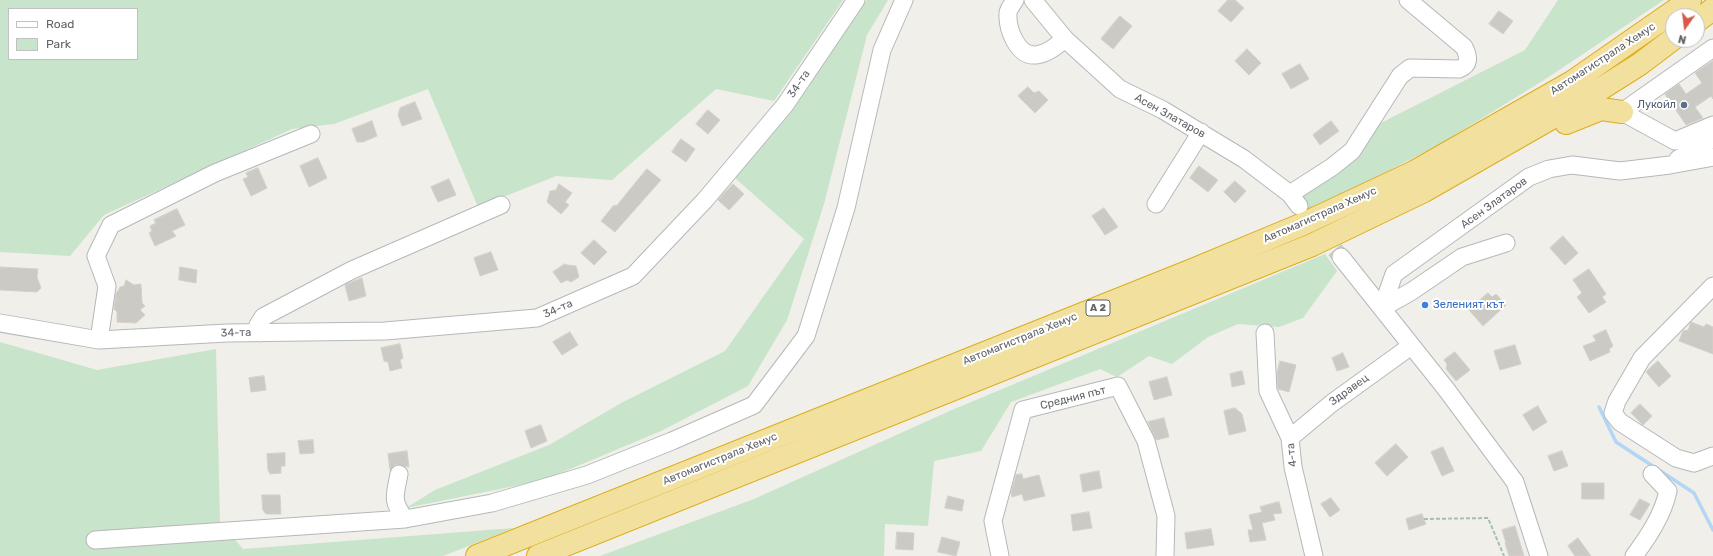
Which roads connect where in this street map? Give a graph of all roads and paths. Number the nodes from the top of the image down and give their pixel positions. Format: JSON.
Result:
{"nodes":[{"id":1,"x":856,"y":0,"type":"edge"},
{"id":2,"x":904,"y":0,"type":"edge"},
{"id":3,"x":1015,"y":0,"type":"edge"},
{"id":4,"x":1033,"y":0,"type":"edge"},
{"id":5,"x":1408,"y":0,"type":"edge"},
{"id":6,"x":1690,"y":0,"type":"edge"},
{"id":7,"x":1065,"y":39,"type":"junction"},
{"id":8,"x":1665,"y":45,"type":"edge"},
{"id":9,"x":1713,"y":48,"type":"edge"},
{"id":10,"x":1622,"y":112,"type":"junction"},
{"id":11,"x":1713,"y":125,"type":"edge"},
{"id":12,"x":1201,"y":132,"type":"junction"},
{"id":13,"x":311,"y":134,"type":"dead end"},
{"id":14,"x":1713,"y":138,"type":"edge"},
{"id":15,"x":1488,"y":154,"type":"junction"},
{"id":16,"x":1713,"y":157,"type":"edge"},
{"id":17,"x":1670,"y":164,"type":"junction"},
{"id":18,"x":1156,"y":204,"type":"dead end"},
{"id":19,"x":501,"y":205,"type":"dead end"},
{"id":20,"x":1506,"y":243,"type":"dead end"},
{"id":21,"x":1341,"y":257,"type":"tunnel mouth"},
{"id":22,"x":1713,"y":286,"type":"edge"},
{"id":23,"x":1382,"y":308,"type":"junction"},
{"id":24,"x":0,"y":323,"type":"edge"},
{"id":25,"x":260,"y":333,"type":"junction"},
{"id":26,"x":1266,"y":333,"type":"dead end"},
{"id":27,"x":99,"y":340,"type":"junction"},
{"id":28,"x":1411,"y":346,"type":"junction"},
{"id":29,"x":1290,"y":438,"type":"junction"},
{"id":30,"x":1713,"y":456,"type":"edge"},
{"id":31,"x":399,"y":474,"type":"dead end"},
{"id":32,"x":1652,"y":474,"type":"dead end"},
{"id":33,"x":405,"y":519,"type":"junction"},
{"id":34,"x":1424,"y":519,"type":"dead end"},
{"id":35,"x":95,"y":540,"type":"dead end"},
{"id":36,"x":1641,"y":553,"type":"edge"},
{"id":37,"x":477,"y":556,"type":"edge"},
{"id":38,"x":538,"y":556,"type":"edge"},
{"id":39,"x":1000,"y":556,"type":"edge"},
{"id":40,"x":1164,"y":556,"type":"edge"},
{"id":41,"x":1314,"y":556,"type":"edge"},
{"id":42,"x":1504,"y":556,"type":"edge"},
{"id":43,"x":1539,"y":556,"type":"edge"}],
"edges":[{"from":1,"to":25,"type":"street","name":"34-та"},
{"from":2,"to":33,"type":"street"},
{"from":3,"to":7,"type":"street"},
{"from":4,"to":7,"type":"street","name":"Асен Златаров"},
{"from":5,"to":12,"type":"street","name":"Асен Златаров"},
{"from":6,"to":37,"type":"highway","name":"Автомагистрала Хемус","number":"A 2"},
{"from":7,"to":12,"type":"street","name":"Асен Златаров"},
{"from":8,"to":15,"type":"highway","name":"Автомагистрала Хемус","number":"A 2"},
{"from":9,"to":10,"type":"street"},
{"from":10,"to":11,"type":"street"},
{"from":10,"to":15,"type":"highway"},
{"from":12,"to":18,"type":"street"},
{"from":13,"to":27,"type":"street"},
{"from":14,"to":17,"type":"street"},
{"from":15,"to":38,"type":"highway","name":"Автомагистрала Хемус","number":"A 2"},
{"from":16,"to":17,"type":"street","name":"Асен Златаров"},
{"from":17,"to":23,"type":"street","name":"Асен Златаров"},
{"from":19,"to":25,"type":"street"},
{"from":20,"to":23,"type":"street"},
{"from":21,"to":23,"type":"street"},
{"from":22,"to":30,"type":"street"},
{"from":23,"to":28,"type":"street"},
{"from":24,"to":27,"type":"street","name":"34-та"},
{"from":25,"to":27,"type":"street","name":"34-та"},
{"from":26,"to":29,"type":"street","name":"4-та"},
{"from":28,"to":29,"type":"street","name":"Здравец"},
{"from":28,"to":43,"type":"street"},
{"from":29,"to":41,"type":"street","name":"4-та"},
{"from":31,"to":33,"type":"street"},
{"from":32,"to":36,"type":"street"},
{"from":33,"to":35,"type":"street"},
{"from":34,"to":42,"type":"path"},
{"from":39,"to":40,"type":"street","name":"Средния път"}]}
